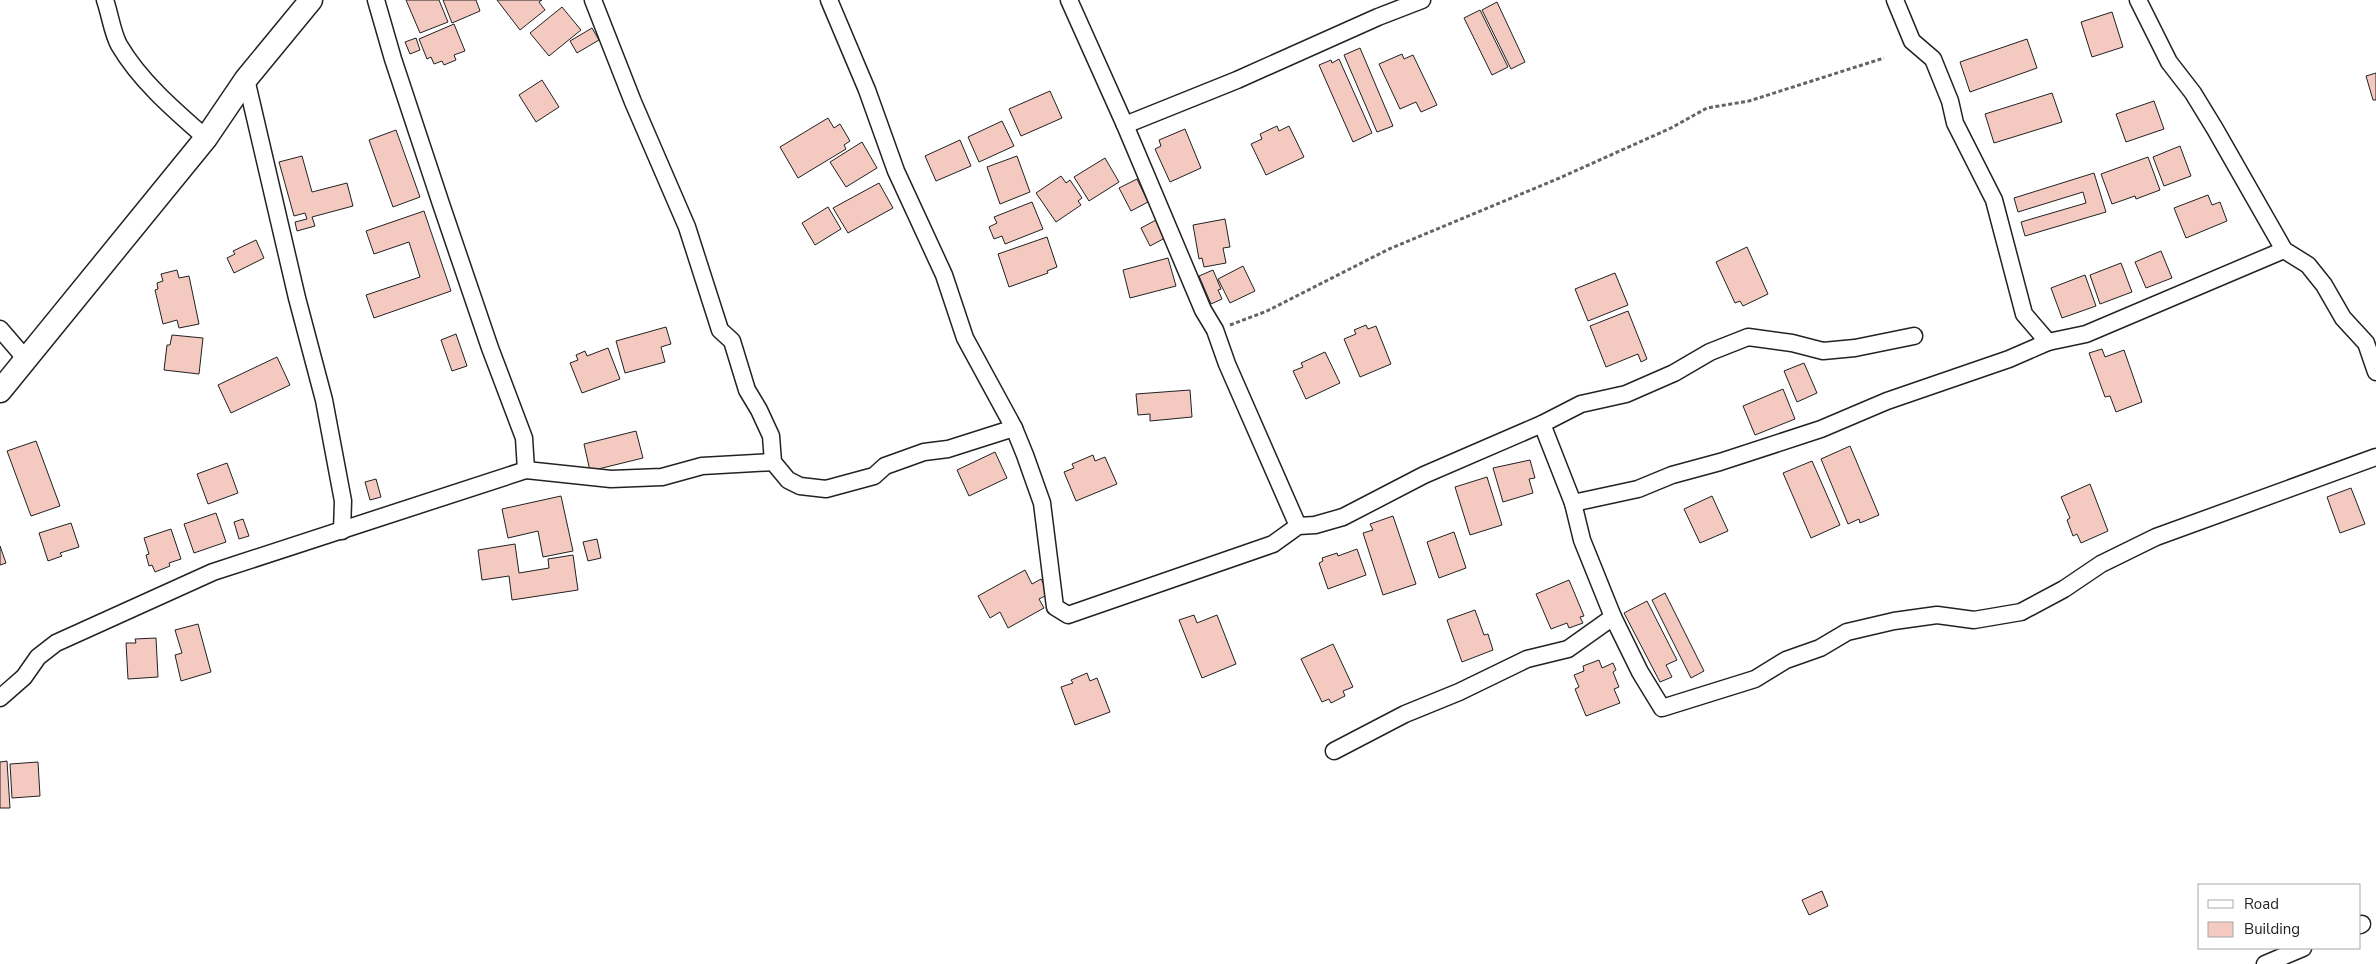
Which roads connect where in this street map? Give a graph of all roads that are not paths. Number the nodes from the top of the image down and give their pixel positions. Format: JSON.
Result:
{"nodes":[{"id":1,"x":105,"y":0,"type":"edge"},
{"id":2,"x":311,"y":0,"type":"edge"},
{"id":3,"x":376,"y":0,"type":"edge"},
{"id":4,"x":593,"y":0,"type":"edge"},
{"id":5,"x":829,"y":0,"type":"edge"},
{"id":6,"x":1069,"y":0,"type":"edge"},
{"id":7,"x":1422,"y":0,"type":"edge"},
{"id":8,"x":1895,"y":0,"type":"edge"},
{"id":9,"x":2138,"y":0,"type":"edge"},
{"id":10,"x":246,"y":79,"type":"junction"},
{"id":11,"x":1125,"y":125,"type":"junction"},
{"id":12,"x":206,"y":138,"type":"junction"},
{"id":13,"x":2284,"y":250,"type":"junction"},
{"id":14,"x":0,"y":329,"type":"edge"},
{"id":15,"x":1914,"y":336,"type":"dead end"},
{"id":16,"x":2048,"y":342,"type":"junction"},
{"id":17,"x":2371,"y":343,"type":"edge"},
{"id":18,"x":25,"y":358,"type":"junction"},
{"id":19,"x":2376,"y":372,"type":"edge"},
{"id":20,"x":0,"y":391,"type":"edge"},
{"id":21,"x":1542,"y":424,"type":"junction"},
{"id":22,"x":1014,"y":428,"type":"junction"},
{"id":23,"x":2376,"y":457,"type":"edge"},
{"id":24,"x":773,"y":462,"type":"junction"},
{"id":25,"x":526,"y":470,"type":"junction"},
{"id":26,"x":1573,"y":503,"type":"junction"},
{"id":27,"x":1298,"y":526,"type":"junction"},
{"id":28,"x":342,"y":531,"type":"junction"},
{"id":29,"x":1613,"y":617,"type":"junction"},
{"id":30,"x":0,"y":698,"type":"edge"},
{"id":31,"x":1334,"y":751,"type":"dead end"},
{"id":32,"x":2301,"y":949,"type":"edge"},
{"id":33,"x":2265,"y":964,"type":"edge"}],
"edges":[{"from":1,"to":12,"type":"street"},
{"from":2,"to":10,"type":"street"},
{"from":3,"to":25,"type":"street"},
{"from":4,"to":24,"type":"street"},
{"from":5,"to":22,"type":"street"},
{"from":6,"to":11,"type":"street"},
{"from":7,"to":11,"type":"street"},
{"from":8,"to":16,"type":"street"},
{"from":9,"to":13,"type":"street"},
{"from":10,"to":12,"type":"street"},
{"from":10,"to":28,"type":"street"},
{"from":11,"to":27,"type":"street"},
{"from":12,"to":18,"type":"street"},
{"from":13,"to":16,"type":"street"},
{"from":13,"to":17,"type":"street"},
{"from":14,"to":18,"type":"street"},
{"from":15,"to":21,"type":"street"},
{"from":16,"to":26,"type":"street"},
{"from":17,"to":19,"type":"street"},
{"from":18,"to":20,"type":"street"},
{"from":21,"to":26,"type":"street"},
{"from":21,"to":27,"type":"street"},
{"from":22,"to":24,"type":"street"},
{"from":22,"to":27,"type":"street"},
{"from":23,"to":29,"type":"street"},
{"from":24,"to":25,"type":"street"},
{"from":25,"to":28,"type":"street"},
{"from":26,"to":29,"type":"street"},
{"from":28,"to":30,"type":"street"},
{"from":29,"to":31,"type":"street"},
{"from":32,"to":33,"type":"street"}]}
